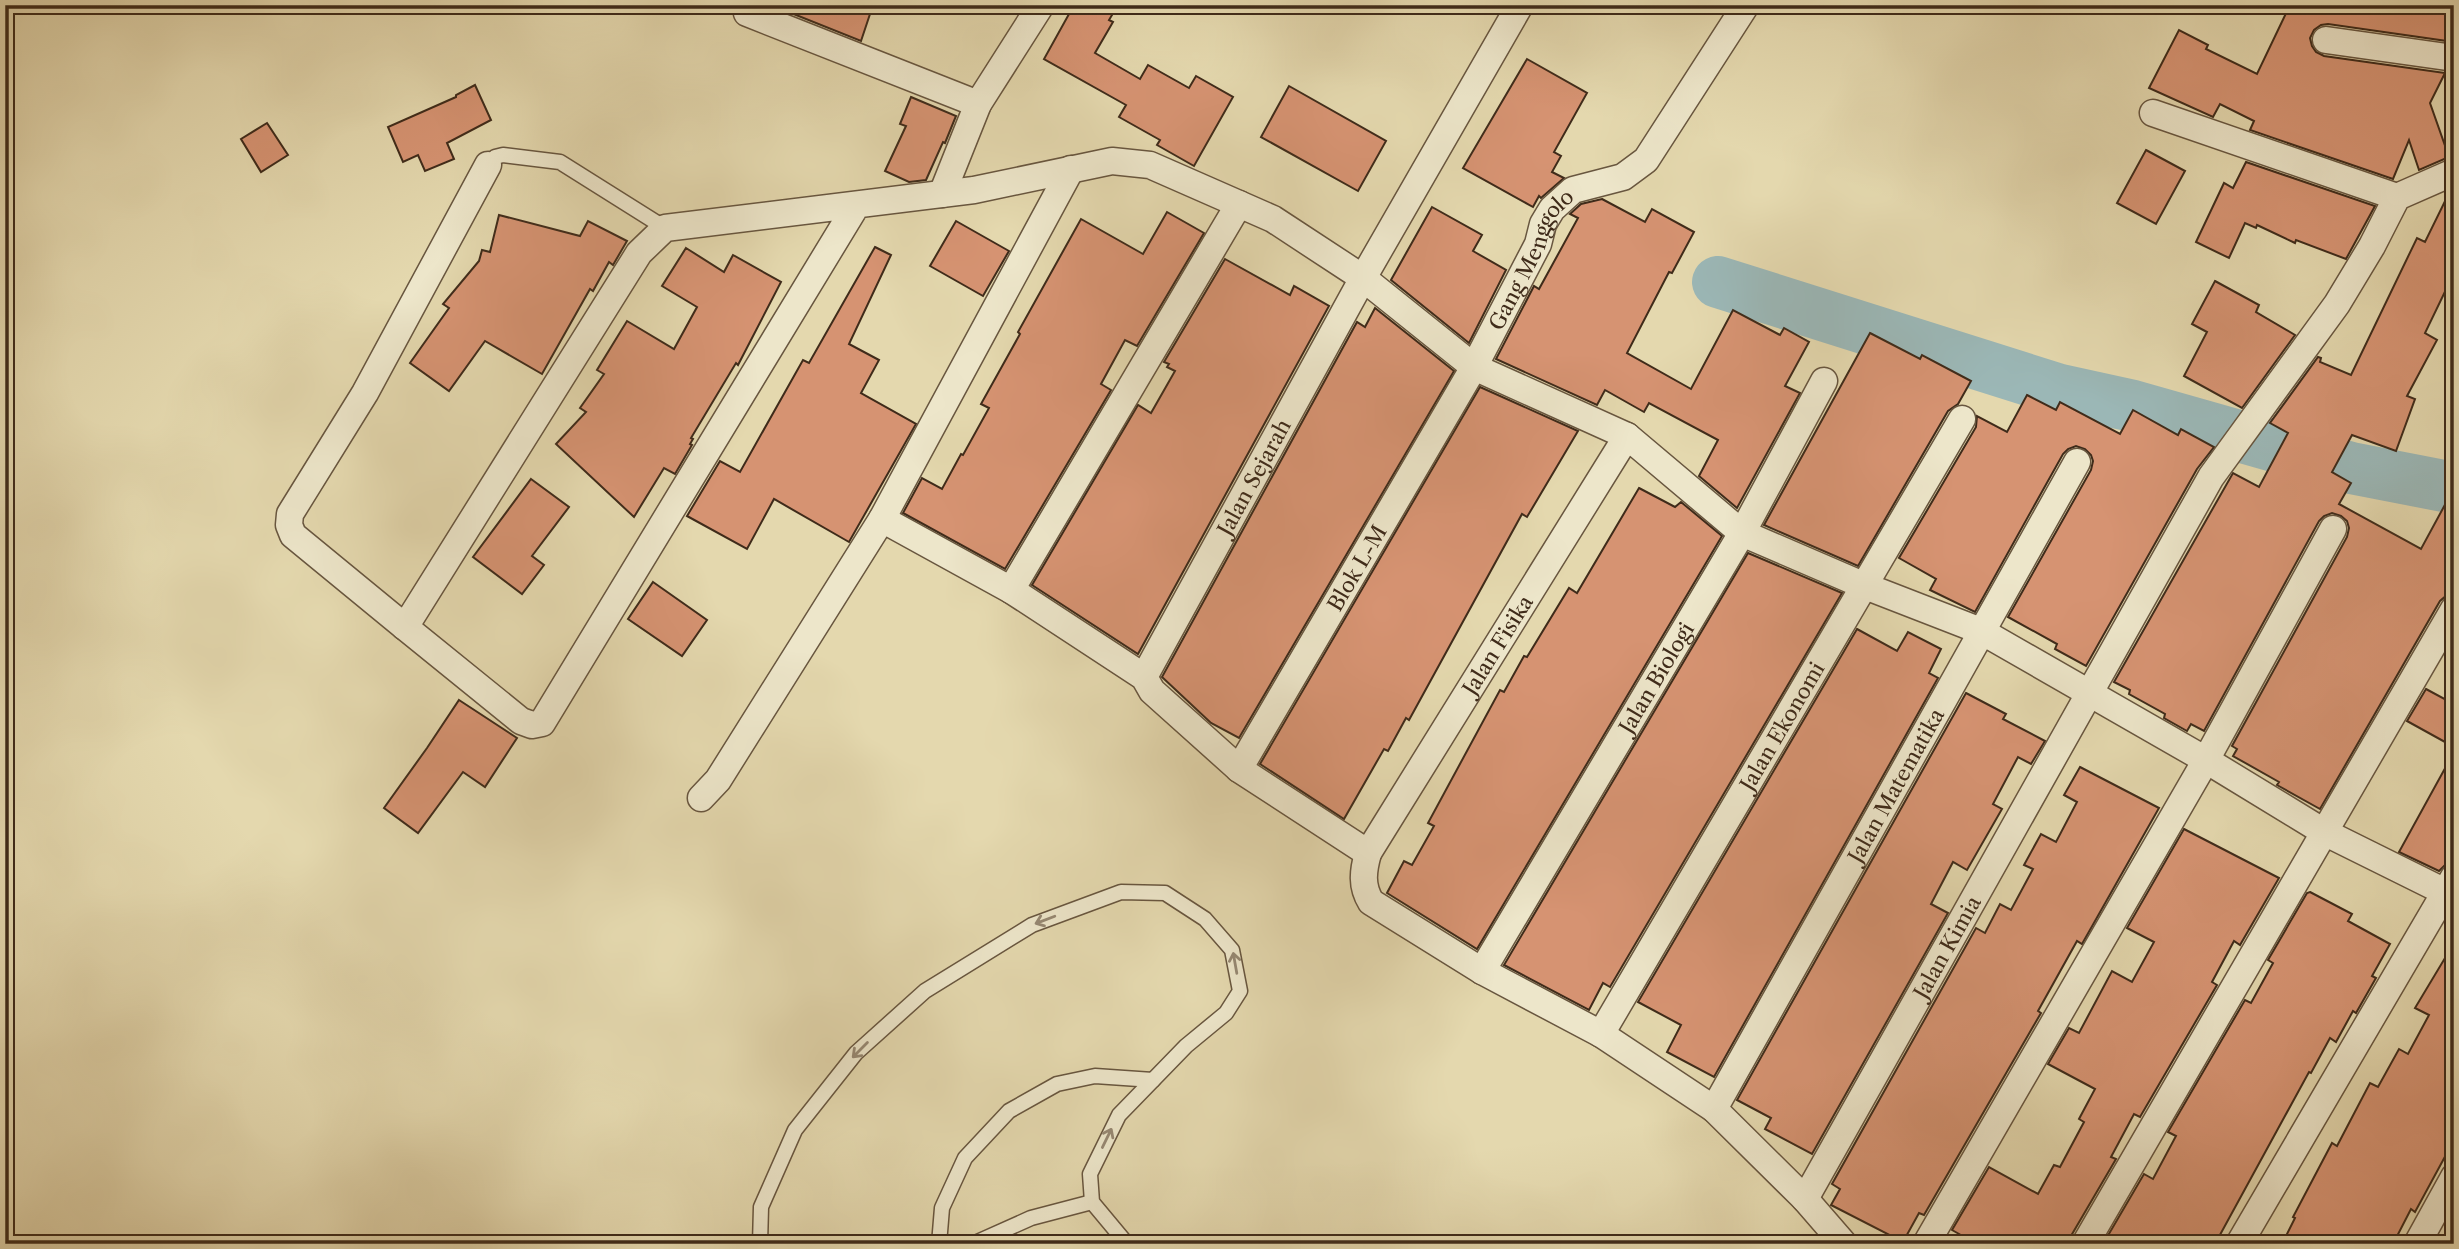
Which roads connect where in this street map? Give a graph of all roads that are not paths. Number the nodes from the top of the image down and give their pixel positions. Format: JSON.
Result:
{"nodes":[{"id":1,"x":1041,"y":5,"type":"edge"},
{"id":2,"x":1520,"y":5,"type":"edge"},
{"id":3,"x":1746,"y":5,"type":"edge"},
{"id":4,"x":747,"y":13,"type":"dead end"},
{"id":5,"x":2326,"y":40,"type":"dead end"},
{"id":6,"x":2454,"y":58,"type":"edge"},
{"id":7,"x":978,"y":104,"type":"junction"},
{"id":8,"x":2153,"y":113,"type":"dead end"},
{"id":9,"x":488,"y":165,"type":"joint"},
{"id":10,"x":1071,"y":169,"type":"junction"},
{"id":11,"x":2454,"y":172,"type":"edge"},
{"id":12,"x":942,"y":194,"type":"junction"},
{"id":13,"x":2397,"y":197,"type":"junction"},
{"id":14,"x":1239,"y":204,"type":"junction"},
{"id":15,"x":856,"y":206,"type":"junction"},
{"id":16,"x":665,"y":228,"type":"junction"},
{"id":17,"x":1363,"y":278,"type":"junction"},
{"id":18,"x":1474,"y":367,"type":"junction"},
{"id":19,"x":1824,"y":381,"type":"dead end"},
{"id":20,"x":1962,"y":419,"type":"dead end"},
{"id":21,"x":1627,"y":436,"type":"junction"},
{"id":22,"x":2077,"y":462,"type":"dead end"},
{"id":23,"x":882,"y":519,"type":"junction"},
{"id":24,"x":2333,"y":529,"type":"dead end"},
{"id":25,"x":1742,"y":533,"type":"junction"},
{"id":26,"x":1865,"y":586,"type":"junction"},
{"id":27,"x":1011,"y":590,"type":"junction"},
{"id":28,"x":2454,"y":609,"type":"edge"},
{"id":29,"x":405,"y":627,"type":"junction"},
{"id":30,"x":1981,"y":631,"type":"junction"},
{"id":31,"x":1144,"y":677,"type":"junction"},
{"id":32,"x":2088,"y":694,"type":"junction"},
{"id":33,"x":2206,"y":760,"type":"junction"},
{"id":34,"x":1239,"y":769,"type":"junction"},
{"id":35,"x":701,"y":798,"type":"dead end"},
{"id":36,"x":2324,"y":832,"type":"junction"},
{"id":37,"x":1368,"y":853,"type":"junction"},
{"id":38,"x":2451,"y":888,"type":"edge"},
{"id":39,"x":1482,"y":971,"type":"junction"},
{"id":40,"x":1601,"y":1034,"type":"junction"},
{"id":41,"x":1153,"y":1080,"type":"junction"},
{"id":42,"x":1714,"y":1109,"type":"junction"},
{"id":43,"x":2454,"y":1177,"type":"edge"},
{"id":44,"x":1805,"y":1199,"type":"junction"},
{"id":45,"x":1092,"y":1202,"type":"junction"},
{"id":46,"x":2422,"y":1242,"type":"edge"},
{"id":47,"x":760,"y":1244,"type":"edge"},
{"id":48,"x":940,"y":1244,"type":"edge"},
{"id":49,"x":973,"y":1244,"type":"edge"},
{"id":50,"x":1127,"y":1244,"type":"edge"},
{"id":51,"x":1844,"y":1244,"type":"edge"},
{"id":52,"x":1926,"y":1244,"type":"edge"},
{"id":53,"x":2085,"y":1244,"type":"edge"},
{"id":54,"x":2239,"y":1244,"type":"edge"}],
"edges":[{"from":1,"to":7,"type":"street"},
{"from":2,"to":17,"type":"street","name":"Jalan Sejarah"},
{"from":3,"to":18,"type":"street","name":"Gang Menggolo"},
{"from":4,"to":7,"type":"street"},
{"from":5,"to":6,"type":"street"},
{"from":7,"to":12,"type":"street"},
{"from":8,"to":13,"type":"street"},
{"from":9,"to":16,"type":"lane"},
{"from":9,"to":29,"type":"street"},
{"from":10,"to":12,"type":"street"},
{"from":10,"to":14,"type":"street"},
{"from":10,"to":23,"type":"street"},
{"from":11,"to":13,"type":"street"},
{"from":12,"to":15,"type":"street"},
{"from":13,"to":32,"type":"street","name":"Jalan Kimia"},
{"from":14,"to":17,"type":"street"},
{"from":14,"to":27,"type":"street"},
{"from":15,"to":16,"type":"street"},
{"from":15,"to":29,"type":"street"},
{"from":16,"to":29,"type":"street"},
{"from":17,"to":18,"type":"street"},
{"from":17,"to":31,"type":"street","name":"Jalan Sejarah"},
{"from":18,"to":21,"type":"street"},
{"from":18,"to":34,"type":"street","name":"Blok L-M"},
{"from":19,"to":25,"type":"street","name":"Jalan Biologi"},
{"from":20,"to":26,"type":"street","name":"Jalan Ekonomi"},
{"from":21,"to":25,"type":"street"},
{"from":21,"to":37,"type":"street","name":"Jalan Fisika"},
{"from":22,"to":30,"type":"street","name":"Jalan Matematika"},
{"from":23,"to":27,"type":"street"},
{"from":23,"to":35,"type":"street"},
{"from":24,"to":33,"type":"street"},
{"from":25,"to":26,"type":"street"},
{"from":25,"to":39,"type":"street","name":"Jalan Biologi"},
{"from":26,"to":30,"type":"street"},
{"from":26,"to":40,"type":"street","name":"Jalan Ekonomi"},
{"from":27,"to":31,"type":"street"},
{"from":28,"to":36,"type":"street"},
{"from":30,"to":32,"type":"street"},
{"from":30,"to":42,"type":"street","name":"Jalan Matematika"},
{"from":31,"to":34,"type":"street"},
{"from":32,"to":33,"type":"street"},
{"from":32,"to":44,"type":"street","name":"Jalan Kimia"},
{"from":33,"to":36,"type":"street"},
{"from":33,"to":52,"type":"street"},
{"from":34,"to":37,"type":"street"},
{"from":36,"to":38,"type":"street"},
{"from":36,"to":53,"type":"street"},
{"from":37,"to":39,"type":"street"},
{"from":38,"to":54,"type":"street"},
{"from":39,"to":40,"type":"street"},
{"from":40,"to":42,"type":"street"},
{"from":45,"to":41,"type":"lane","one_way":true},
{"from":41,"to":47,"type":"lane","one_way":true},
{"from":41,"to":48,"type":"lane"},
{"from":42,"to":44,"type":"street"},
{"from":43,"to":46,"type":"street"},
{"from":44,"to":51,"type":"street"},
{"from":45,"to":49,"type":"lane"},
{"from":45,"to":50,"type":"lane"}]}
